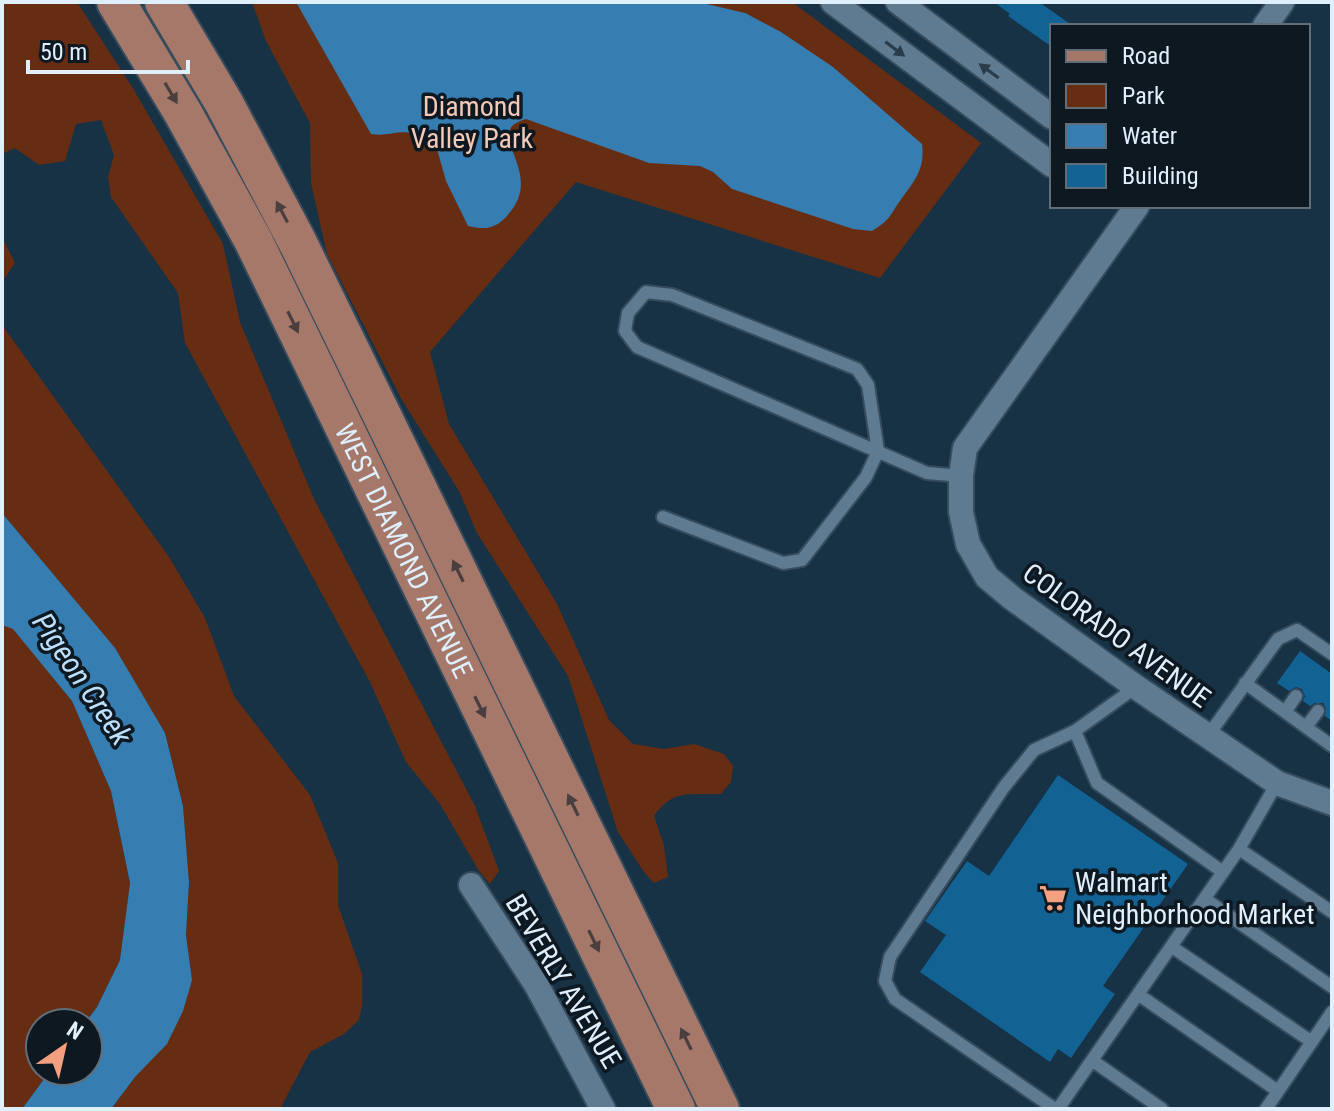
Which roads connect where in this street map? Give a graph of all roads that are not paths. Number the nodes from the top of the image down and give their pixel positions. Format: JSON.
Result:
{"nodes":[{"id":1,"x":116,"y":2,"type":"edge"},
{"id":2,"x":164,"y":2,"type":"edge"},
{"id":3,"x":833,"y":2,"type":"edge"},
{"id":4,"x":898,"y":2,"type":"edge"},
{"id":5,"x":1282,"y":2,"type":"edge"},
{"id":6,"x":1266,"y":24,"type":"edge"},
{"id":7,"x":1050,"y":116,"type":"edge"},
{"id":8,"x":1050,"y":164,"type":"edge"},
{"id":9,"x":1124,"y":211,"type":"edge"},
{"id":10,"x":878,"y":451,"type":"junction"},
{"id":11,"x":961,"y":476,"type":"junction"},
{"id":12,"x":663,"y":517,"type":"dead end"},
{"id":13,"x":1330,"y":653,"type":"edge"},
{"id":14,"x":1318,"y":663,"type":"dead end"},
{"id":15,"x":1245,"y":683,"type":"junction"},
{"id":16,"x":1136,"y":687,"type":"junction"},
{"id":17,"x":1296,"y":696,"type":"dead end"},
{"id":18,"x":1318,"y":711,"type":"dead end"},
{"id":19,"x":1285,"y":712,"type":"junction"},
{"id":20,"x":1306,"y":727,"type":"junction"},
{"id":21,"x":1075,"y":731,"type":"junction"},
{"id":22,"x":1207,"y":737,"type":"junction"},
{"id":23,"x":1330,"y":741,"type":"edge"},
{"id":24,"x":1277,"y":783,"type":"junction"},
{"id":25,"x":1332,"y":803,"type":"edge"},
{"id":26,"x":1239,"y":849,"type":"junction"},
{"id":27,"x":1223,"y":872,"type":"junction"},
{"id":28,"x":471,"y":885,"type":"dead end"},
{"id":29,"x":1205,"y":899,"type":"junction"},
{"id":30,"x":1332,"y":912,"type":"edge"},
{"id":31,"x":1172,"y":947,"type":"junction"},
{"id":32,"x":1332,"y":987,"type":"edge"},
{"id":33,"x":1139,"y":995,"type":"junction"},
{"id":34,"x":1332,"y":1012,"type":"edge"},
{"id":35,"x":1312,"y":1042,"type":"junction"},
{"id":36,"x":1093,"y":1061,"type":"junction"},
{"id":37,"x":1278,"y":1091,"type":"junction"},
{"id":38,"x":603,"y":1109,"type":"edge"},
{"id":39,"x":676,"y":1109,"type":"edge"},
{"id":40,"x":720,"y":1109,"type":"edge"},
{"id":41,"x":1056,"y":1109,"type":"edge"},
{"id":42,"x":1162,"y":1109,"type":"edge"},
{"id":43,"x":1266,"y":1109,"type":"edge"}],
"edges":[{"from":1,"to":39,"type":"main road","name":"WEST DIAMOND AVENUE","one_way":true},
{"from":40,"to":2,"type":"main road","name":"WEST DIAMOND AVENUE","one_way":true},
{"from":3,"to":8,"type":"street","one_way":true},
{"from":7,"to":4,"type":"street","one_way":true},
{"from":5,"to":6,"type":"street"},
{"from":9,"to":11,"type":"street","name":"COLORADO AVENUE"},
{"from":10,"to":10,"type":"lane"},
{"from":10,"to":11,"type":"lane"},
{"from":10,"to":12,"type":"lane"},
{"from":11,"to":16,"type":"street","name":"COLORADO AVENUE"},
{"from":13,"to":14,"type":"lane"},
{"from":13,"to":15,"type":"lane"},
{"from":15,"to":19,"type":"lane"},
{"from":15,"to":22,"type":"lane"},
{"from":16,"to":21,"type":"lane"},
{"from":16,"to":22,"type":"street","name":"COLORADO AVENUE"},
{"from":17,"to":19,"type":"lane"},
{"from":18,"to":20,"type":"lane"},
{"from":19,"to":20,"type":"lane"},
{"from":20,"to":23,"type":"lane"},
{"from":21,"to":27,"type":"lane"},
{"from":21,"to":41,"type":"lane"},
{"from":22,"to":24,"type":"street","name":"COLORADO AVENUE"},
{"from":24,"to":25,"type":"street","name":"COLORADO AVENUE"},
{"from":24,"to":26,"type":"lane"},
{"from":26,"to":27,"type":"lane"},
{"from":26,"to":30,"type":"lane"},
{"from":27,"to":29,"type":"lane"},
{"from":28,"to":38,"type":"street","name":"BEVERLY AVENUE"},
{"from":29,"to":31,"type":"lane"},
{"from":29,"to":32,"type":"lane"},
{"from":31,"to":33,"type":"lane"},
{"from":31,"to":35,"type":"lane"},
{"from":33,"to":36,"type":"lane"},
{"from":33,"to":37,"type":"lane"},
{"from":34,"to":35,"type":"lane"},
{"from":35,"to":37,"type":"lane"},
{"from":36,"to":41,"type":"lane"},
{"from":36,"to":42,"type":"lane"},
{"from":37,"to":43,"type":"lane"}]}
